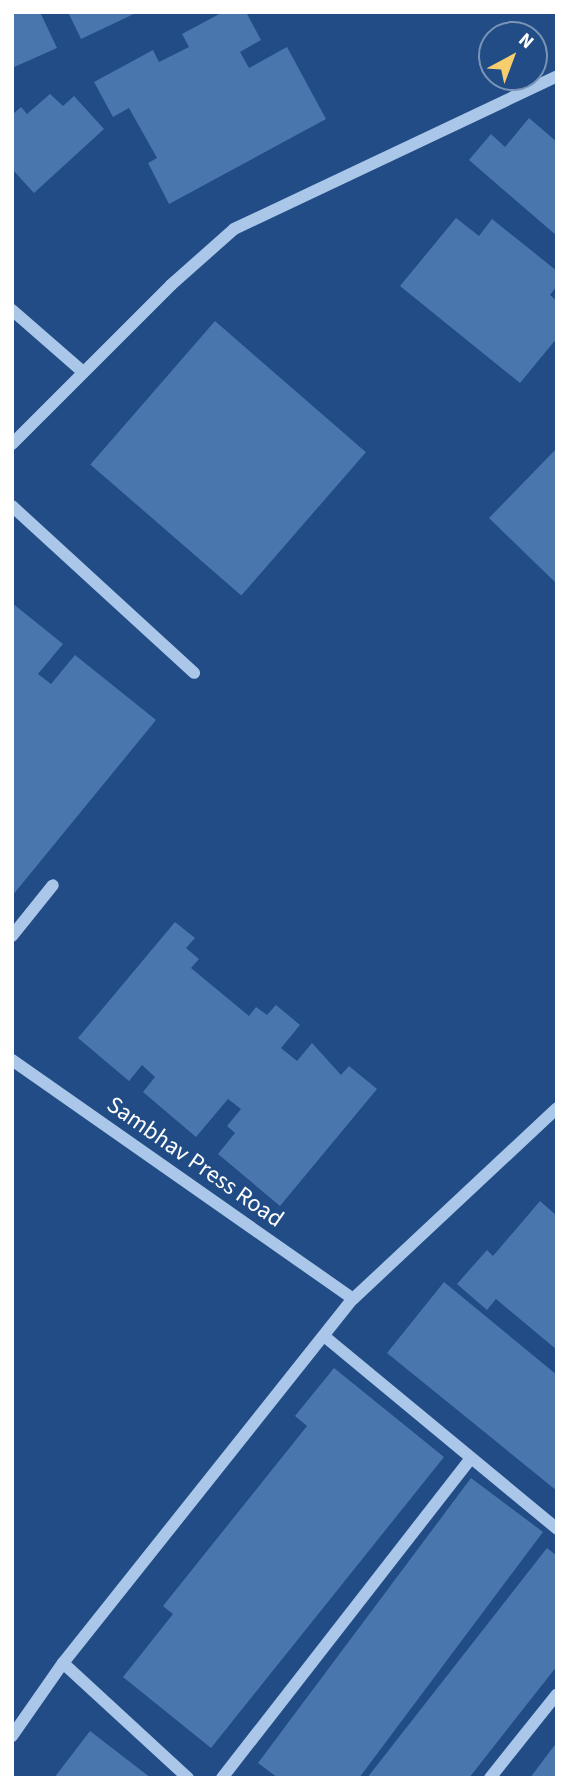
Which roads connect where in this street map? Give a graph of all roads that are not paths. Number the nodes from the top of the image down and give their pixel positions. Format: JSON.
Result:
{"nodes":[{"id":1,"x":557,"y":76,"type":"edge"},
{"id":2,"x":12,"y":310,"type":"edge"},
{"id":3,"x":82,"y":371,"type":"junction"},
{"id":4,"x":12,"y":444,"type":"edge"},
{"id":5,"x":12,"y":506,"type":"edge"},
{"id":6,"x":194,"y":673,"type":"dead end"},
{"id":7,"x":53,"y":885,"type":"dead end"},
{"id":8,"x":12,"y":936,"type":"edge"},
{"id":9,"x":12,"y":1060,"type":"edge"},
{"id":10,"x":557,"y":1108,"type":"edge"},
{"id":11,"x":353,"y":1299,"type":"junction"},
{"id":12,"x":324,"y":1336,"type":"junction"},
{"id":13,"x":470,"y":1460,"type":"junction"},
{"id":14,"x":557,"y":1529,"type":"edge"},
{"id":15,"x":63,"y":1663,"type":"junction"},
{"id":16,"x":557,"y":1694,"type":"edge"},
{"id":17,"x":12,"y":1737,"type":"edge"},
{"id":18,"x":188,"y":1778,"type":"edge"},
{"id":19,"x":222,"y":1778,"type":"edge"},
{"id":20,"x":490,"y":1778,"type":"edge"}],
"edges":[{"from":1,"to":3,"type":"street"},
{"from":2,"to":3,"type":"street"},
{"from":3,"to":4,"type":"street"},
{"from":5,"to":6,"type":"street"},
{"from":7,"to":8,"type":"street"},
{"from":9,"to":11,"type":"street","name":"Sambhav Press Road"},
{"from":10,"to":11,"type":"street"},
{"from":11,"to":12,"type":"street"},
{"from":12,"to":13,"type":"street"},
{"from":12,"to":15,"type":"street"},
{"from":13,"to":14,"type":"street"},
{"from":13,"to":19,"type":"street"},
{"from":15,"to":17,"type":"street"},
{"from":15,"to":18,"type":"street"},
{"from":16,"to":20,"type":"street"}]}
